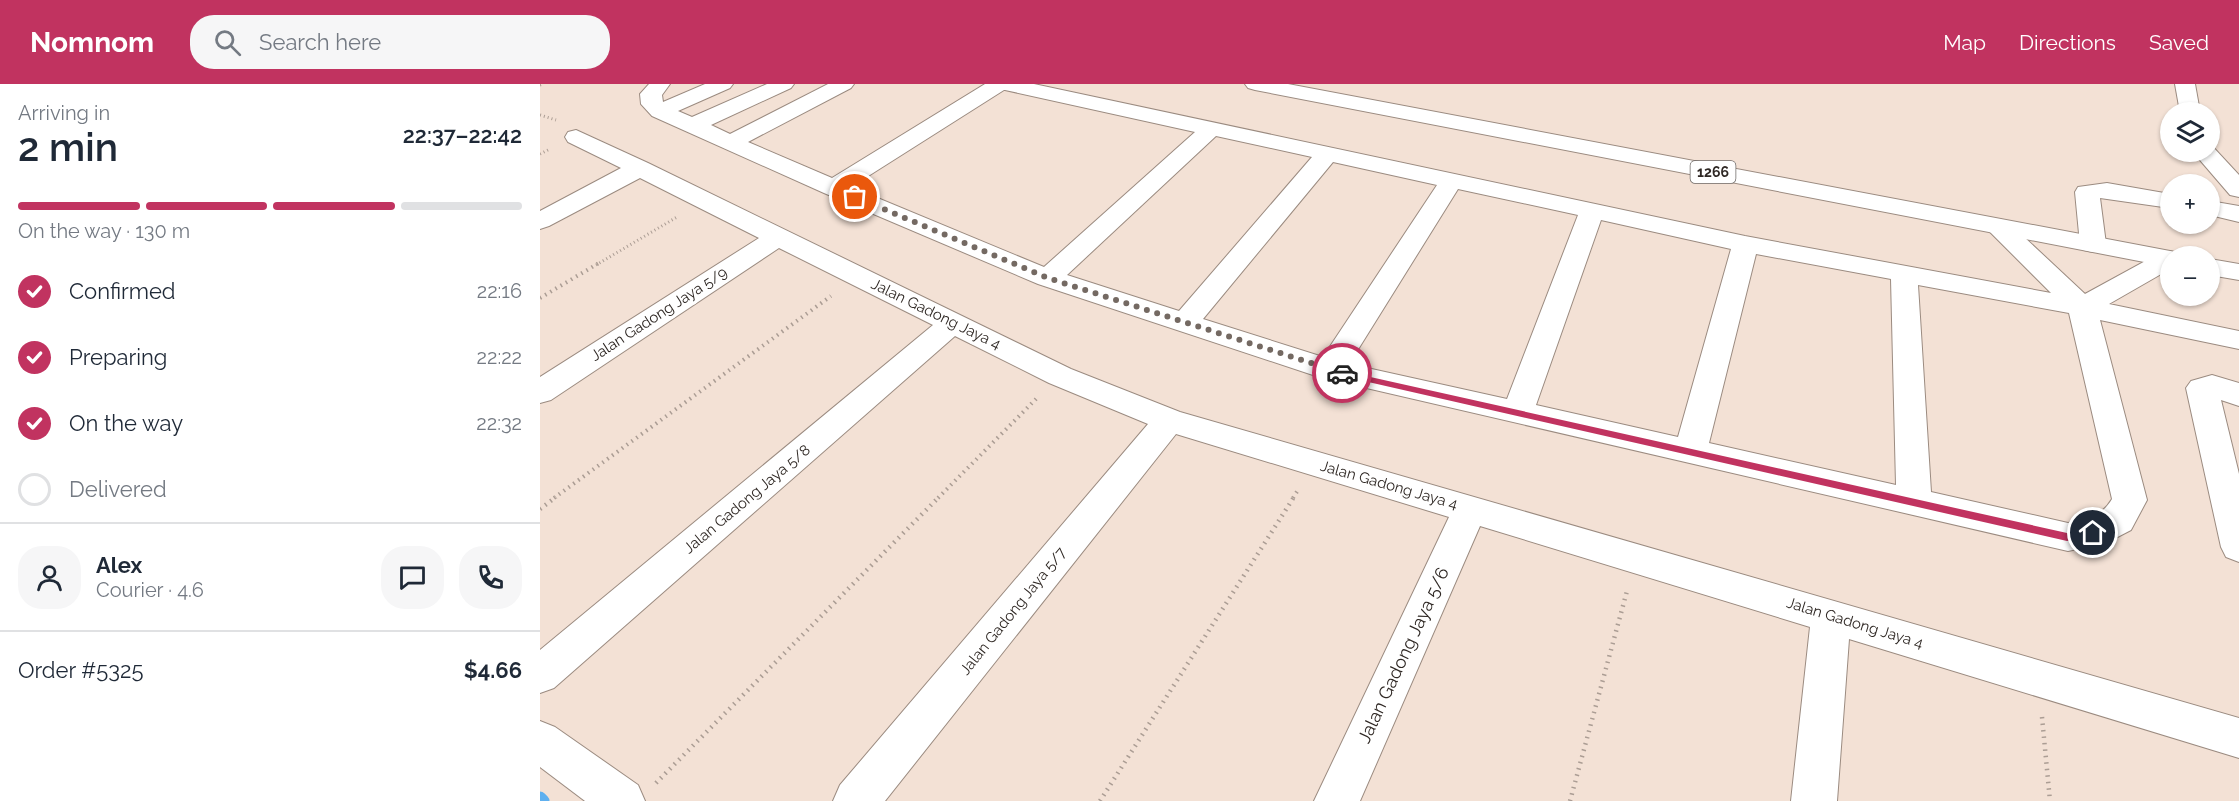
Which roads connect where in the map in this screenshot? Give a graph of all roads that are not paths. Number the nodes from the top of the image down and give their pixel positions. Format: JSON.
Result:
{"nodes":[{"id":1,"x":723,"y":84,"type":"edge"},
{"id":2,"x":784,"y":84,"type":"edge"},
{"id":3,"x":844,"y":84,"type":"edge"},
{"id":4,"x":999,"y":84,"type":"edge"},
{"id":5,"x":1005,"y":84,"type":"edge"},
{"id":6,"x":1255,"y":84,"type":"edge"},
{"id":7,"x":2185,"y":84,"type":"edge"},
{"id":8,"x":660,"y":97,"type":"edge"},
{"id":9,"x":2188,"y":102,"type":"edge"},
{"id":10,"x":693,"y":125,"type":"junction"},
{"id":11,"x":1211,"y":129,"type":"junction"},
{"id":12,"x":576,"y":137,"type":"dead end"},
{"id":13,"x":731,"y":142,"type":"junction"},
{"id":14,"x":1328,"y":153,"type":"junction"},
{"id":15,"x":2214,"y":162,"type":"edge"},
{"id":16,"x":640,"y":168,"type":"junction"},
{"id":17,"x":1452,"y":180,"type":"junction"},
{"id":18,"x":833,"y":188,"type":"junction"},
{"id":19,"x":2239,"y":190,"type":"edge"},
{"id":20,"x":2160,"y":199,"type":"edge"},
{"id":21,"x":2220,"y":210,"type":"edge"},
{"id":22,"x":1592,"y":211,"type":"junction"},
{"id":23,"x":2239,"y":214,"type":"edge"},
{"id":24,"x":540,"y":221,"type":"edge"},
{"id":25,"x":1999,"y":227,"type":"junction"},
{"id":26,"x":778,"y":237,"type":"junction"},
{"id":27,"x":1745,"y":244,"type":"junction"},
{"id":28,"x":2093,"y":244,"type":"junction"},
{"id":29,"x":2160,"y":257,"type":"edge"},
{"id":30,"x":2160,"y":264,"type":"edge"},
{"id":31,"x":2220,"y":269,"type":"edge"},
{"id":32,"x":2239,"y":272,"type":"edge"},
{"id":33,"x":1904,"y":274,"type":"junction"},
{"id":34,"x":1048,"y":278,"type":"junction"},
{"id":35,"x":2082,"y":307,"type":"junction"},
{"id":36,"x":1185,"y":322,"type":"junction"},
{"id":37,"x":953,"y":323,"type":"junction"},
{"id":38,"x":2239,"y":340,"type":"edge"},
{"id":39,"x":1330,"y":370,"type":"junction"},
{"id":40,"x":540,"y":392,"type":"edge"},
{"id":41,"x":2239,"y":395,"type":"edge"},
{"id":42,"x":1517,"y":412,"type":"junction"},
{"id":43,"x":1169,"y":420,"type":"junction"},
{"id":44,"x":1690,"y":452,"type":"junction"},
{"id":45,"x":1914,"y":502,"type":"junction"},
{"id":46,"x":1470,"y":509,"type":"junction"},
{"id":47,"x":2239,"y":547,"type":"edge"},
{"id":48,"x":1831,"y":616,"type":"junction"},
{"id":49,"x":540,"y":675,"type":"edge"},
{"id":50,"x":2239,"y":738,"type":"edge"},
{"id":51,"x":540,"y":741,"type":"edge"},
{"id":52,"x":639,"y":793,"type":"edge"},
{"id":53,"x":856,"y":801,"type":"edge"},
{"id":54,"x":1337,"y":801,"type":"edge"},
{"id":55,"x":1814,"y":801,"type":"edge"}],
"edges":[{"from":1,"to":8,"type":"street"},
{"from":2,"to":10,"type":"street"},
{"from":3,"to":13,"type":"street"},
{"from":4,"to":18,"type":"street"},
{"from":5,"to":11,"type":"street"},
{"from":6,"to":25,"type":"street","number":"1266"},
{"from":7,"to":9,"type":"street"},
{"from":8,"to":10,"type":"street"},
{"from":10,"to":13,"type":"street"},
{"from":11,"to":14,"type":"street"},
{"from":11,"to":34,"type":"street"},
{"from":12,"to":16,"type":"street","name":"Jalan Gadong Jaya 4"},
{"from":13,"to":18,"type":"street"},
{"from":14,"to":17,"type":"street"},
{"from":14,"to":36,"type":"street"},
{"from":15,"to":19,"type":"street"},
{"from":16,"to":24,"type":"street"},
{"from":16,"to":26,"type":"street","name":"Jalan Gadong Jaya 4"},
{"from":17,"to":22,"type":"street"},
{"from":17,"to":39,"type":"street"},
{"from":18,"to":34,"type":"street"},
{"from":20,"to":28,"type":"street"},
{"from":21,"to":23,"type":"street"},
{"from":22,"to":27,"type":"street"},
{"from":22,"to":42,"type":"street"},
{"from":25,"to":28,"type":"street","number":"1266"},
{"from":25,"to":35,"type":"street"},
{"from":26,"to":37,"type":"street","name":"Jalan Gadong Jaya 4"},
{"from":26,"to":40,"type":"street","name":"Jalan Gadong Jaya 5/9"},
{"from":27,"to":33,"type":"street"},
{"from":27,"to":44,"type":"street"},
{"from":28,"to":29,"type":"street","number":"1266"},
{"from":30,"to":35,"type":"street"},
{"from":31,"to":32,"type":"street"},
{"from":33,"to":35,"type":"street"},
{"from":33,"to":45,"type":"street"},
{"from":34,"to":36,"type":"street"},
{"from":35,"to":38,"type":"street"},
{"from":35,"to":45,"type":"street"},
{"from":36,"to":39,"type":"street"},
{"from":37,"to":43,"type":"street","name":"Jalan Gadong Jaya 4"},
{"from":37,"to":49,"type":"street","name":"Jalan Gadong Jaya 5/8"},
{"from":39,"to":42,"type":"street"},
{"from":41,"to":47,"type":"street"},
{"from":42,"to":44,"type":"street"},
{"from":43,"to":46,"type":"street","name":"Jalan Gadong Jaya 4"},
{"from":43,"to":53,"type":"street","name":"Jalan Gadong Jaya 5/7"},
{"from":44,"to":45,"type":"street"},
{"from":46,"to":48,"type":"street","name":"Jalan Gadong Jaya 4"},
{"from":46,"to":54,"type":"street","name":"Jalan Gadong Jaya 5/6"},
{"from":48,"to":50,"type":"street","name":"Jalan Gadong Jaya 4"},
{"from":48,"to":55,"type":"street"},
{"from":51,"to":52,"type":"street"}]}
